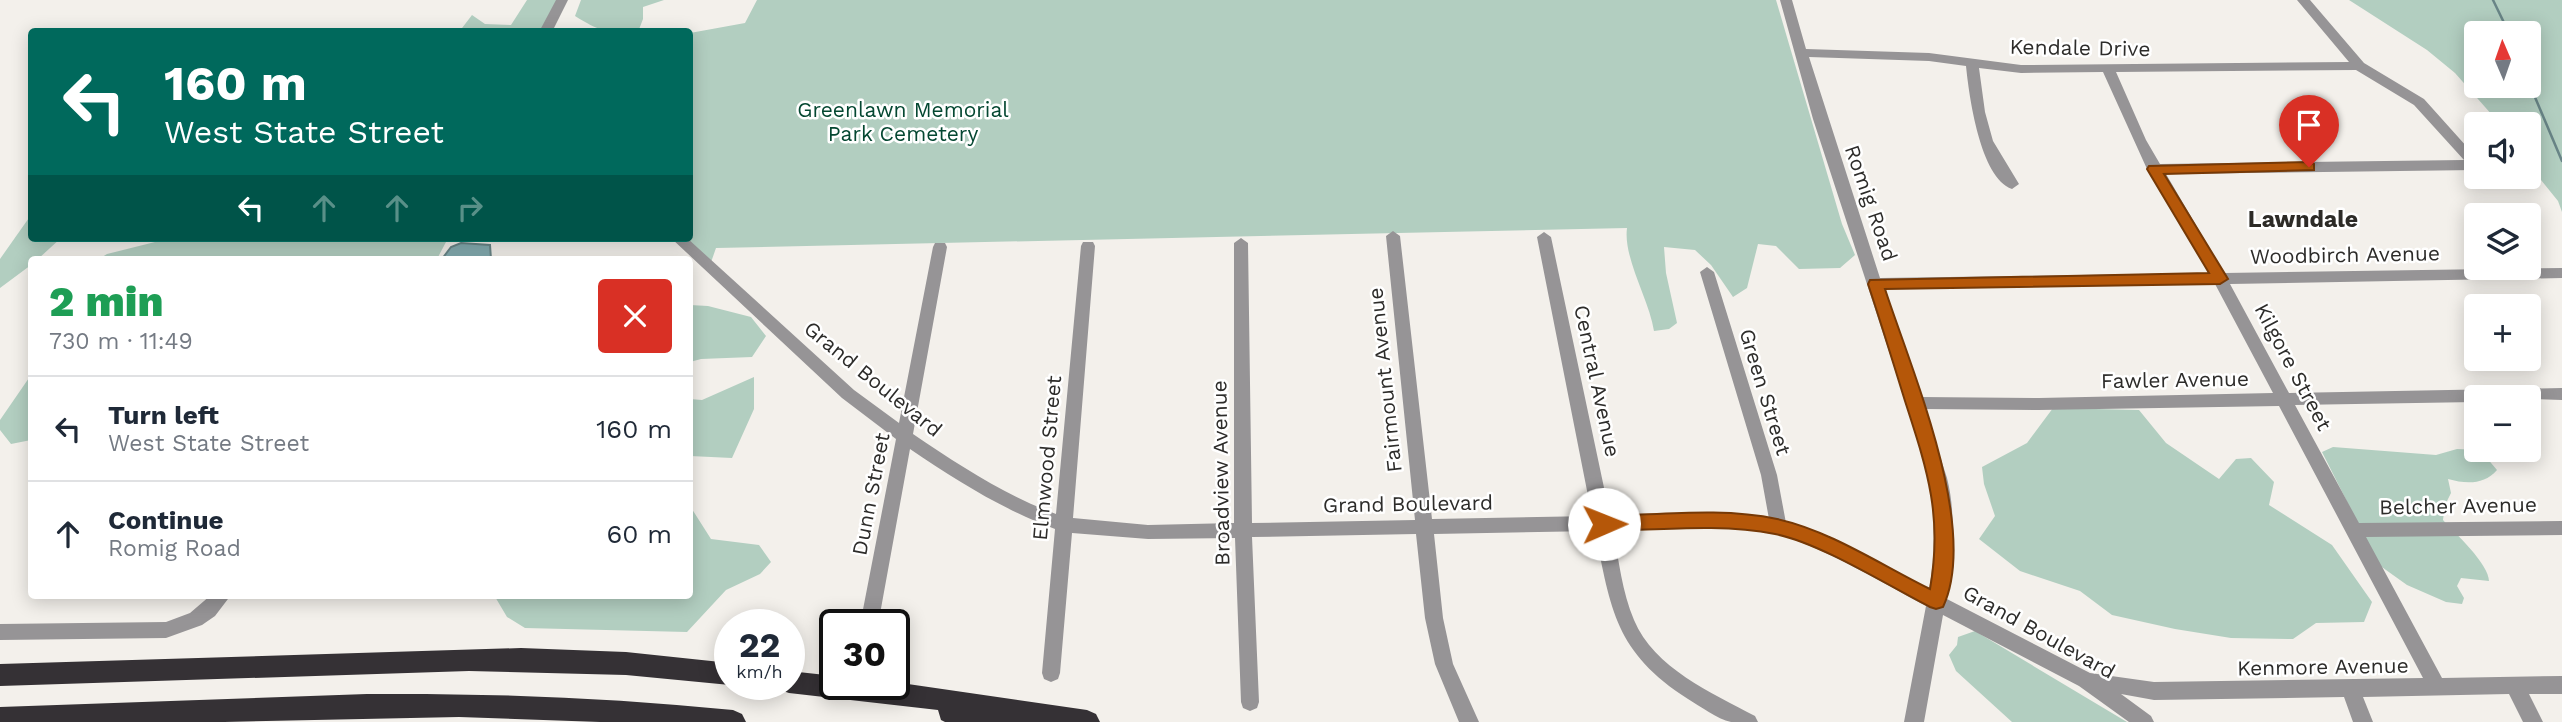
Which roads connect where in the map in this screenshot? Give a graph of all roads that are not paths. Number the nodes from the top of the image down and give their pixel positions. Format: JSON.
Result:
{"nodes":[{"id":1,"x":562,"y":0,"type":"edge"},
{"id":2,"x":1786,"y":0,"type":"edge"},
{"id":3,"x":2303,"y":0,"type":"edge"},
{"id":4,"x":547,"y":28,"type":"edge"},
{"id":5,"x":1801,"y":53,"type":"junction"},
{"id":6,"x":1972,"y":63,"type":"junction"},
{"id":7,"x":2359,"y":66,"type":"junction"},
{"id":8,"x":2108,"y":69,"type":"junction"},
{"id":9,"x":2464,"y":152,"type":"edge"},
{"id":10,"x":2464,"y":165,"type":"edge"},
{"id":11,"x":2154,"y":169,"type":"junction"},
{"id":12,"x":2012,"y":184,"type":"dead end"},
{"id":13,"x":1393,"y":236,"type":"dead end"},
{"id":14,"x":1544,"y":237,"type":"dead end"},
{"id":15,"x":682,"y":242,"type":"edge"},
{"id":16,"x":1241,"y":243,"type":"dead end"},
{"id":17,"x":1088,"y":246,"type":"dead end"},
{"id":18,"x":940,"y":247,"type":"dead end"},
{"id":19,"x":1707,"y":272,"type":"dead end"},
{"id":20,"x":2562,"y":273,"type":"edge"},
{"id":21,"x":2220,"y":279,"type":"junction"},
{"id":22,"x":1876,"y":284,"type":"junction"},
{"id":23,"x":2562,"y":394,"type":"edge"},
{"id":24,"x":2284,"y":399,"type":"junction"},
{"id":25,"x":1915,"y":403,"type":"junction"},
{"id":26,"x":905,"y":438,"type":"junction"},
{"id":27,"x":1604,"y":524,"type":"junction"},
{"id":28,"x":1065,"y":525,"type":"junction"},
{"id":29,"x":1423,"y":526,"type":"junction"},
{"id":30,"x":1777,"y":527,"type":"junction"},
{"id":31,"x":2562,"y":528,"type":"edge"},
{"id":32,"x":1243,"y":530,"type":"junction"},
{"id":33,"x":2354,"y":530,"type":"junction"},
{"id":34,"x":219,"y":599,"type":"edge"},
{"id":35,"x":1936,"y":601,"type":"junction"},
{"id":36,"x":872,"y":609,"type":"edge"},
{"id":37,"x":0,"y":632,"type":"edge"},
{"id":38,"x":714,"y":672,"type":"edge"},
{"id":39,"x":1051,"y":673,"type":"dead end"},
{"id":40,"x":0,"y":675,"type":"edge"},
{"id":41,"x":2086,"y":680,"type":"junction"},
{"id":42,"x":2562,"y":685,"type":"edge"},
{"id":43,"x":2515,"y":686,"type":"junction"},
{"id":44,"x":2437,"y":687,"type":"junction"},
{"id":45,"x":2351,"y":689,"type":"junction"},
{"id":46,"x":910,"y":695,"type":"edge"},
{"id":47,"x":888,"y":700,"type":"edge"},
{"id":48,"x":1251,"y":702,"type":"dead end"},
{"id":49,"x":0,"y":719,"type":"edge"},
{"id":50,"x":733,"y":722,"type":"edge"},
{"id":51,"x":989,"y":722,"type":"edge"},
{"id":52,"x":1087,"y":722,"type":"edge"},
{"id":53,"x":1468,"y":722,"type":"edge"},
{"id":54,"x":1748,"y":722,"type":"edge"},
{"id":55,"x":1914,"y":722,"type":"edge"},
{"id":56,"x":2144,"y":722,"type":"edge"},
{"id":57,"x":2363,"y":722,"type":"edge"},
{"id":58,"x":2533,"y":722,"type":"edge"}],
"edges":[{"from":1,"to":4,"type":"street"},
{"from":2,"to":5,"type":"street","name":"Romig Road"},
{"from":3,"to":7,"type":"street"},
{"from":5,"to":6,"type":"street","name":"Kendale Drive"},
{"from":5,"to":22,"type":"street","name":"Romig Road"},
{"from":6,"to":8,"type":"street","name":"Kendale Drive"},
{"from":6,"to":12,"type":"street"},
{"from":7,"to":8,"type":"street","name":"Kendale Drive"},
{"from":7,"to":9,"type":"street"},
{"from":8,"to":11,"type":"street","name":"Kilgore Street"},
{"from":10,"to":11,"type":"street"},
{"from":11,"to":21,"type":"street","name":"Kilgore Street"},
{"from":13,"to":29,"type":"street","name":"Fairmount Avenue"},
{"from":14,"to":27,"type":"street","name":"Central Avenue"},
{"from":15,"to":26,"type":"street","name":"Grand Boulevard"},
{"from":16,"to":32,"type":"street","name":"Broadview Avenue"},
{"from":17,"to":28,"type":"street","name":"Elmwood Street"},
{"from":18,"to":26,"type":"street","name":"Dunn Street"},
{"from":19,"to":30,"type":"street","name":"Green Street"},
{"from":20,"to":21,"type":"street","name":"Woodbirch Avenue"},
{"from":21,"to":22,"type":"street","name":"Woodbirch Avenue"},
{"from":21,"to":24,"type":"street","name":"Kilgore Street"},
{"from":22,"to":25,"type":"street","name":"Romig Road"},
{"from":23,"to":24,"type":"street","name":"Fawler Avenue"},
{"from":24,"to":25,"type":"street","name":"Fawler Avenue"},
{"from":24,"to":33,"type":"street","name":"Kilgore Street"},
{"from":25,"to":35,"type":"street","name":"Romig Road"},
{"from":26,"to":28,"type":"street","name":"Grand Boulevard"},
{"from":26,"to":36,"type":"street","name":"Dunn Street"},
{"from":27,"to":29,"type":"street","name":"Grand Boulevard"},
{"from":27,"to":30,"type":"street","name":"Grand Boulevard"},
{"from":27,"to":54,"type":"street","name":"Central Avenue"},
{"from":28,"to":32,"type":"street","name":"Grand Boulevard"},
{"from":28,"to":39,"type":"street","name":"Elmwood Street"},
{"from":29,"to":32,"type":"street","name":"Grand Boulevard"},
{"from":29,"to":53,"type":"street","name":"Fairmount Avenue"},
{"from":30,"to":35,"type":"street","name":"Grand Boulevard"},
{"from":31,"to":33,"type":"street","name":"Belcher Avenue"},
{"from":32,"to":48,"type":"street","name":"Broadview Avenue"},
{"from":33,"to":44,"type":"street","name":"Kilgore Street"},
{"from":34,"to":37,"type":"street"},
{"from":35,"to":41,"type":"street","name":"Grand Boulevard"},
{"from":35,"to":55,"type":"street","name":"Romig Road"},
{"from":38,"to":40,"type":"highway"},
{"from":41,"to":45,"type":"street","name":"Kenmore Avenue"},
{"from":41,"to":56,"type":"street","name":"Grand Boulevard"},
{"from":42,"to":43,"type":"street","name":"Kenmore Avenue"},
{"from":43,"to":44,"type":"street","name":"Kenmore Avenue"},
{"from":43,"to":58,"type":"street"},
{"from":44,"to":45,"type":"street","name":"Kenmore Avenue"},
{"from":45,"to":57,"type":"street"},
{"from":46,"to":52,"type":"highway"},
{"from":47,"to":51,"type":"highway"},
{"from":49,"to":50,"type":"highway"}]}
